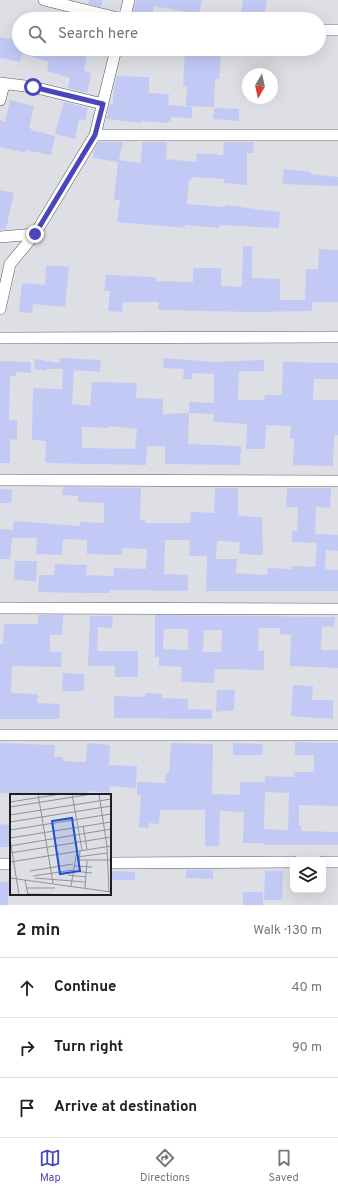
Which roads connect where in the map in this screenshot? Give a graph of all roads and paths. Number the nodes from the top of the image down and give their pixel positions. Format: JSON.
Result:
{"nodes":[{"id":1,"x":44,"y":0,"type":"edge"},
{"id":2,"x":128,"y":0,"type":"edge"},
{"id":3,"x":94,"y":12,"type":"edge"},
{"id":4,"x":125,"y":12,"type":"edge"},
{"id":5,"x":326,"y":30,"type":"edge"},
{"id":6,"x":338,"y":30,"type":"edge"},
{"id":7,"x":114,"y":56,"type":"edge"},
{"id":8,"x":2,"y":83,"type":"edge"},
{"id":9,"x":0,"y":100,"type":"edge"},
{"id":10,"x":103,"y":104,"type":"junction"},
{"id":11,"x":95,"y":135,"type":"junction"},
{"id":12,"x":338,"y":135,"type":"edge"},
{"id":13,"x":35,"y":234,"type":"junction"},
{"id":14,"x":0,"y":238,"type":"edge"},
{"id":15,"x":0,"y":309,"type":"edge"},
{"id":16,"x":338,"y":337,"type":"edge"},
{"id":17,"x":0,"y":338,"type":"edge"},
{"id":18,"x":0,"y":480,"type":"edge"},
{"id":19,"x":338,"y":481,"type":"edge"},
{"id":20,"x":0,"y":608,"type":"edge"},
{"id":21,"x":338,"y":609,"type":"edge"},
{"id":22,"x":0,"y":735,"type":"edge"},
{"id":23,"x":338,"y":735,"type":"edge"},
{"id":24,"x":290,"y":862,"type":"edge"},
{"id":25,"x":326,"y":862,"type":"edge"},
{"id":26,"x":338,"y":862,"type":"edge"},
{"id":27,"x":111,"y":863,"type":"edge"}],
"edges":[{"from":1,"to":3,"type":"street"},
{"from":2,"to":4,"type":"street"},
{"from":5,"to":6,"type":"street"},
{"from":7,"to":10,"type":"street"},
{"from":8,"to":9,"type":"street"},
{"from":8,"to":10,"type":"street"},
{"from":10,"to":11,"type":"street"},
{"from":11,"to":12,"type":"street"},
{"from":11,"to":13,"type":"street"},
{"from":13,"to":14,"type":"street"},
{"from":13,"to":15,"type":"street"},
{"from":16,"to":17,"type":"street"},
{"from":18,"to":19,"type":"street"},
{"from":20,"to":21,"type":"street"},
{"from":22,"to":23,"type":"street"},
{"from":24,"to":27,"type":"street"},
{"from":25,"to":26,"type":"street"}]}
